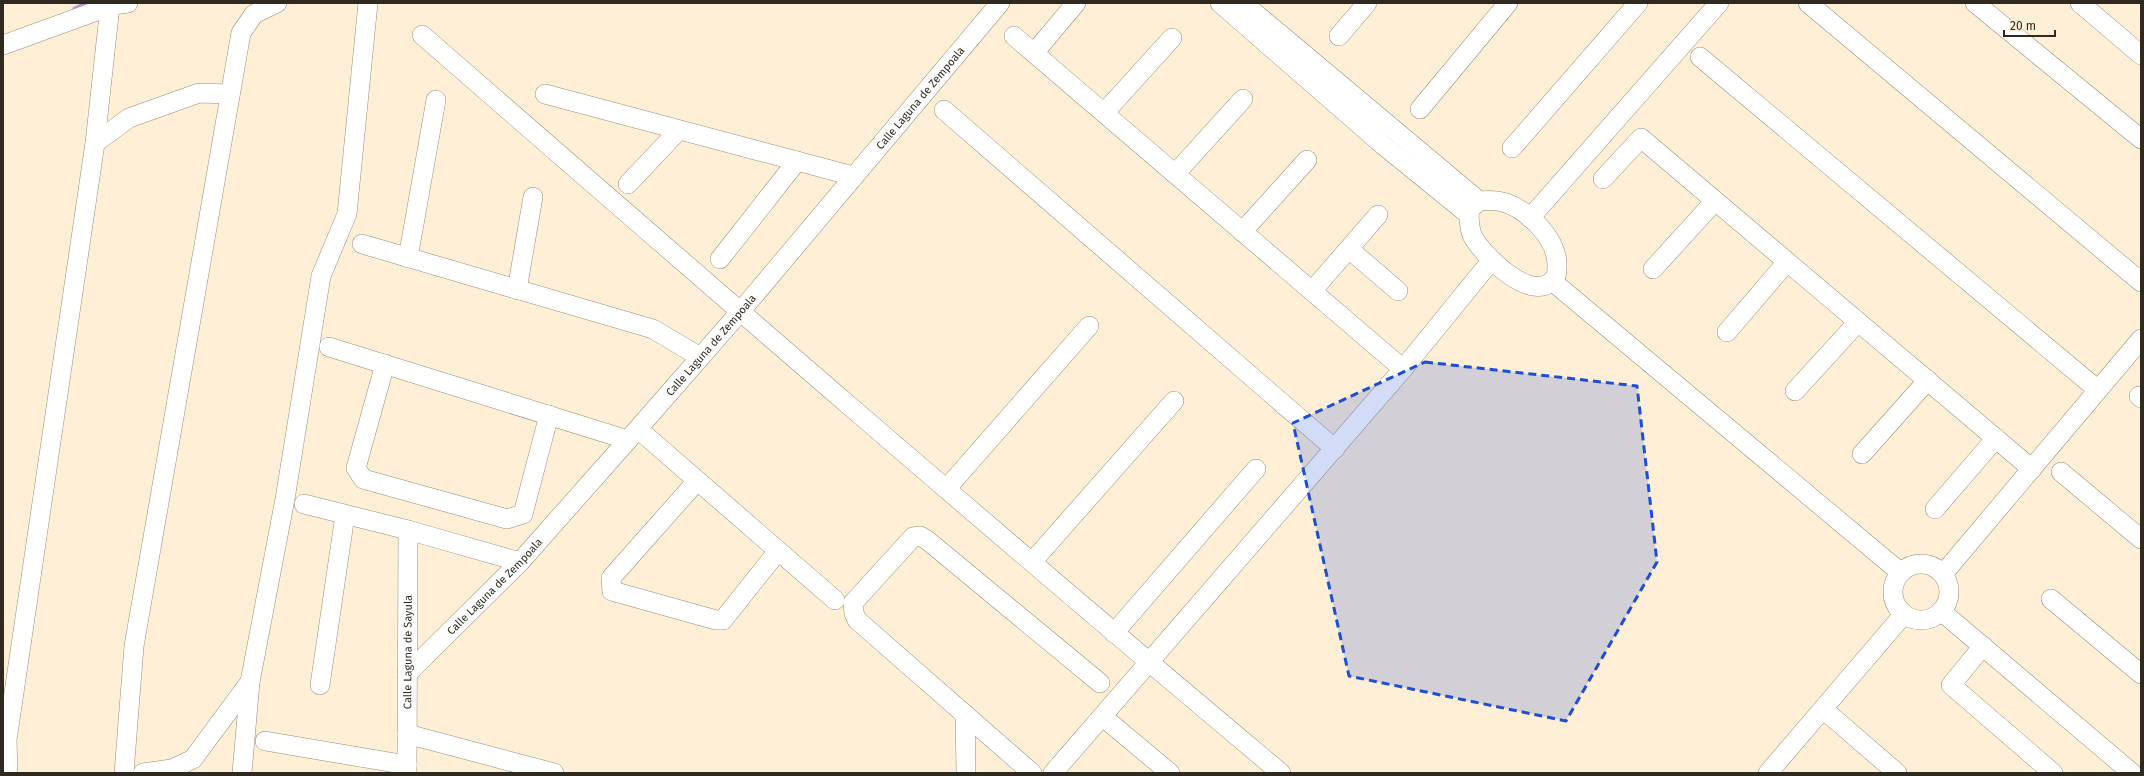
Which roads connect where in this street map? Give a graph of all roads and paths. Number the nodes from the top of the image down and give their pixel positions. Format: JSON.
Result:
{"nodes":[{"id":1,"x":277,"y":3,"type":"edge"},
{"id":2,"x":368,"y":3,"type":"edge"},
{"id":3,"x":1000,"y":3,"type":"edge"},
{"id":4,"x":1076,"y":3,"type":"edge"},
{"id":5,"x":1220,"y":3,"type":"edge"},
{"id":6,"x":1243,"y":3,"type":"edge"},
{"id":7,"x":1367,"y":3,"type":"edge"},
{"id":8,"x":1508,"y":3,"type":"edge"},
{"id":9,"x":1638,"y":3,"type":"edge"},
{"id":10,"x":1719,"y":3,"type":"edge"},
{"id":11,"x":1808,"y":3,"type":"edge"},
{"id":12,"x":1975,"y":3,"type":"edge"},
{"id":13,"x":2080,"y":3,"type":"edge"},
{"id":14,"x":119,"y":5,"type":"edge"},
{"id":15,"x":422,"y":35,"type":"dead end"},
{"id":16,"x":1014,"y":36,"type":"dead end"},
{"id":17,"x":1339,"y":36,"type":"dead end"},
{"id":18,"x":1172,"y":38,"type":"dead end"},
{"id":19,"x":3,"y":46,"type":"edge"},
{"id":20,"x":1034,"y":53,"type":"junction"},
{"id":21,"x":2141,"y":55,"type":"edge"},
{"id":22,"x":1700,"y":57,"type":"dead end"},
{"id":23,"x":230,"y":94,"type":"junction"},
{"id":24,"x":545,"y":94,"type":"dead end"},
{"id":25,"x":1243,"y":99,"type":"dead end"},
{"id":26,"x":436,"y":100,"type":"dead end"},
{"id":27,"x":1420,"y":109,"type":"dead end"},
{"id":28,"x":944,"y":110,"type":"dead end"},
{"id":29,"x":1104,"y":113,"type":"junction"},
{"id":30,"x":679,"y":130,"type":"junction"},
{"id":31,"x":2141,"y":139,"type":"edge"},
{"id":32,"x":95,"y":143,"type":"junction"},
{"id":33,"x":1512,"y":148,"type":"dead end"},
{"id":34,"x":1307,"y":160,"type":"dead end"},
{"id":35,"x":797,"y":161,"type":"junction"},
{"id":36,"x":1175,"y":174,"type":"junction"},
{"id":37,"x":853,"y":176,"type":"junction"},
{"id":38,"x":1603,"y":179,"type":"dead end"},
{"id":39,"x":628,"y":184,"type":"dead end"},
{"id":40,"x":534,"y":197,"type":"dead end"},
{"id":41,"x":1715,"y":201,"type":"junction"},
{"id":42,"x":1474,"y":208,"type":"junction"},
{"id":43,"x":1378,"y":215,"type":"dead end"},
{"id":44,"x":1530,"y":218,"type":"junction"},
{"id":45,"x":1242,"y":232,"type":"junction"},
{"id":46,"x":362,"y":244,"type":"dead end"},
{"id":47,"x":1348,"y":249,"type":"junction"},
{"id":48,"x":408,"y":258,"type":"junction"},
{"id":49,"x":720,"y":259,"type":"dead end"},
{"id":50,"x":1491,"y":261,"type":"junction"},
{"id":51,"x":1787,"y":262,"type":"junction"},
{"id":52,"x":1653,"y":269,"type":"dead end"},
{"id":53,"x":1552,"y":281,"type":"junction"},
{"id":54,"x":2141,"y":282,"type":"edge"},
{"id":55,"x":517,"y":290,"type":"junction"},
{"id":56,"x":1312,"y":291,"type":"junction"},
{"id":57,"x":1398,"y":291,"type":"dead end"},
{"id":58,"x":740,"y":312,"type":"junction"},
{"id":59,"x":1858,"y":322,"type":"junction"},
{"id":60,"x":1089,"y":326,"type":"dead end"},
{"id":61,"x":1727,"y":332,"type":"dead end"},
{"id":62,"x":2141,"y":339,"type":"edge"},
{"id":63,"x":329,"y":347,"type":"dead end"},
{"id":64,"x":700,"y":357,"type":"junction"},
{"id":65,"x":385,"y":364,"type":"junction"},
{"id":66,"x":1403,"y":369,"type":"junction"},
{"id":67,"x":1928,"y":380,"type":"junction"},
{"id":68,"x":2098,"y":390,"type":"junction"},
{"id":69,"x":1796,"y":391,"type":"dead end"},
{"id":70,"x":1174,"y":401,"type":"dead end"},
{"id":71,"x":548,"y":415,"type":"junction"},
{"id":72,"x":633,"y":434,"type":"junction"},
{"id":73,"x":1996,"y":438,"type":"junction"},
{"id":74,"x":1335,"y":448,"type":"junction"},
{"id":75,"x":1862,"y":454,"type":"dead end"},
{"id":76,"x":2032,"y":469,"type":"junction"},
{"id":77,"x":1256,"y":470,"type":"dead end"},
{"id":78,"x":2061,"y":472,"type":"dead end"},
{"id":79,"x":697,"y":481,"type":"junction"},
{"id":80,"x":947,"y":488,"type":"junction"},
{"id":81,"x":304,"y":504,"type":"dead end"},
{"id":82,"x":1935,"y":509,"type":"dead end"},
{"id":83,"x":345,"y":515,"type":"junction"},
{"id":84,"x":408,"y":530,"type":"junction"},
{"id":85,"x":2141,"y":539,"type":"edge"},
{"id":86,"x":778,"y":551,"type":"junction"},
{"id":87,"x":520,"y":562,"type":"junction"},
{"id":88,"x":1032,"y":562,"type":"junction"},
{"id":89,"x":1900,"y":572,"type":"junction"},
{"id":90,"x":1943,"y":574,"type":"junction"},
{"id":91,"x":835,"y":600,"type":"dead end"},
{"id":92,"x":2052,"y":600,"type":"dead end"},
{"id":93,"x":1942,"y":611,"type":"junction"},
{"id":94,"x":1904,"y":614,"type":"junction"},
{"id":95,"x":1114,"y":633,"type":"junction"},
{"id":96,"x":1983,"y":646,"type":"junction"},
{"id":97,"x":1150,"y":663,"type":"junction"},
{"id":98,"x":407,"y":674,"type":"junction"},
{"id":99,"x":2141,"y":674,"type":"edge"},
{"id":100,"x":250,"y":682,"type":"junction"},
{"id":101,"x":1100,"y":683,"type":"dead end"},
{"id":102,"x":320,"y":685,"type":"dead end"},
{"id":103,"x":1823,"y":709,"type":"junction"},
{"id":104,"x":964,"y":714,"type":"junction"},
{"id":105,"x":1103,"y":717,"type":"junction"},
{"id":106,"x":407,"y":734,"type":"junction"},
{"id":107,"x":265,"y":741,"type":"dead end"},
{"id":108,"x":407,"y":769,"type":"edge"},
{"id":109,"x":8,"y":773,"type":"edge"},
{"id":110,"x":124,"y":773,"type":"edge"},
{"id":111,"x":143,"y":773,"type":"edge"},
{"id":112,"x":242,"y":773,"type":"edge"},
{"id":113,"x":554,"y":773,"type":"edge"},
{"id":114,"x":966,"y":773,"type":"edge"},
{"id":115,"x":1032,"y":773,"type":"edge"},
{"id":116,"x":1053,"y":773,"type":"edge"},
{"id":117,"x":1170,"y":773,"type":"edge"},
{"id":118,"x":1281,"y":773,"type":"edge"},
{"id":119,"x":1768,"y":773,"type":"edge"},
{"id":120,"x":1897,"y":773,"type":"edge"},
{"id":121,"x":2053,"y":773,"type":"edge"},
{"id":122,"x":2132,"y":773,"type":"edge"}],
"edges":[{"from":1,"to":23,"type":"street"},
{"from":2,"to":100,"type":"street"},
{"from":3,"to":37,"type":"street","name":"Calle Laguna de Zempoala"},
{"from":4,"to":20,"type":"street"},
{"from":5,"to":42,"type":"street"},
{"from":6,"to":42,"type":"street"},
{"from":7,"to":17,"type":"street"},
{"from":8,"to":27,"type":"street"},
{"from":9,"to":33,"type":"street"},
{"from":10,"to":44,"type":"street"},
{"from":11,"to":54,"type":"street"},
{"from":12,"to":31,"type":"street"},
{"from":13,"to":21,"type":"street"},
{"from":14,"to":19,"type":"street"},
{"from":14,"to":32,"type":"street"},
{"from":15,"to":58,"type":"street"},
{"from":16,"to":20,"type":"street"},
{"from":18,"to":29,"type":"street"},
{"from":20,"to":29,"type":"street"},
{"from":22,"to":68,"type":"street"},
{"from":23,"to":32,"type":"street"},
{"from":23,"to":110,"type":"street"},
{"from":24,"to":30,"type":"street"},
{"from":25,"to":36,"type":"street"},
{"from":26,"to":48,"type":"street"},
{"from":28,"to":74,"type":"street"},
{"from":29,"to":36,"type":"street"},
{"from":30,"to":35,"type":"street"},
{"from":30,"to":39,"type":"street"},
{"from":32,"to":109,"type":"street"},
{"from":34,"to":45,"type":"street"},
{"from":35,"to":37,"type":"street"},
{"from":35,"to":49,"type":"street"},
{"from":36,"to":45,"type":"street"},
{"from":37,"to":58,"type":"street","name":"Calle Laguna de Zempoala"},
{"from":38,"to":41,"type":"street"},
{"from":40,"to":55,"type":"street"},
{"from":41,"to":51,"type":"street"},
{"from":41,"to":52,"type":"street"},
{"from":42,"to":44,"type":"street"},
{"from":42,"to":50,"type":"street"},
{"from":43,"to":47,"type":"street"},
{"from":44,"to":53,"type":"street"},
{"from":45,"to":56,"type":"street"},
{"from":46,"to":48,"type":"street"},
{"from":47,"to":56,"type":"street"},
{"from":47,"to":57,"type":"street"},
{"from":48,"to":55,"type":"street"},
{"from":50,"to":53,"type":"street"},
{"from":50,"to":66,"type":"street"},
{"from":51,"to":59,"type":"street"},
{"from":51,"to":61,"type":"street"},
{"from":53,"to":89,"type":"street"},
{"from":55,"to":64,"type":"street"},
{"from":56,"to":66,"type":"street"},
{"from":58,"to":64,"type":"street","name":"Calle Laguna de Zempoala"},
{"from":58,"to":80,"type":"street"},
{"from":59,"to":67,"type":"street"},
{"from":59,"to":69,"type":"street"},
{"from":60,"to":80,"type":"street"},
{"from":62,"to":68,"type":"street"},
{"from":63,"to":65,"type":"street"},
{"from":64,"to":72,"type":"street","name":"Calle Laguna de Zempoala"},
{"from":65,"to":71,"type":"street"},
{"from":65,"to":71,"type":"street"},
{"from":66,"to":74,"type":"street"},
{"from":67,"to":73,"type":"street"},
{"from":67,"to":75,"type":"street"},
{"from":68,"to":76,"type":"street"},
{"from":70,"to":88,"type":"street"},
{"from":71,"to":72,"type":"street"},
{"from":72,"to":79,"type":"street"},
{"from":72,"to":87,"type":"street","name":"Calle Laguna de Zempoala"},
{"from":73,"to":76,"type":"street"},
{"from":73,"to":82,"type":"street"},
{"from":74,"to":97,"type":"street"},
{"from":76,"to":90,"type":"street"},
{"from":77,"to":95,"type":"street"},
{"from":78,"to":85,"type":"street"},
{"from":79,"to":86,"type":"street"},
{"from":79,"to":86,"type":"street"},
{"from":80,"to":88,"type":"street"},
{"from":81,"to":83,"type":"street"},
{"from":83,"to":84,"type":"street"},
{"from":83,"to":102,"type":"street"},
{"from":84,"to":87,"type":"street"},
{"from":84,"to":98,"type":"street","name":"Calle Laguna de Sayula"},
{"from":86,"to":91,"type":"street"},
{"from":87,"to":98,"type":"street","name":"Calle Laguna de Zempoala"},
{"from":88,"to":95,"type":"street"},
{"from":89,"to":90,"type":"street"},
{"from":89,"to":94,"type":"street"},
{"from":90,"to":93,"type":"street"},
{"from":92,"to":99,"type":"street"},
{"from":93,"to":94,"type":"street"},
{"from":93,"to":96,"type":"street"},
{"from":94,"to":103,"type":"street"},
{"from":95,"to":97,"type":"street"},
{"from":96,"to":121,"type":"street"},
{"from":96,"to":122,"type":"street"},
{"from":97,"to":105,"type":"street"},
{"from":97,"to":118,"type":"street"},
{"from":98,"to":106,"type":"street","name":"Calle Laguna de Sayula"},
{"from":100,"to":111,"type":"street"},
{"from":100,"to":112,"type":"street"},
{"from":101,"to":104,"type":"street"},
{"from":103,"to":119,"type":"street"},
{"from":103,"to":120,"type":"street"},
{"from":104,"to":114,"type":"street"},
{"from":104,"to":115,"type":"street"},
{"from":105,"to":116,"type":"street"},
{"from":105,"to":117,"type":"street"},
{"from":106,"to":108,"type":"street","name":"Calle Laguna de Sayula"},
{"from":106,"to":113,"type":"street"},
{"from":107,"to":108,"type":"street"}]}
